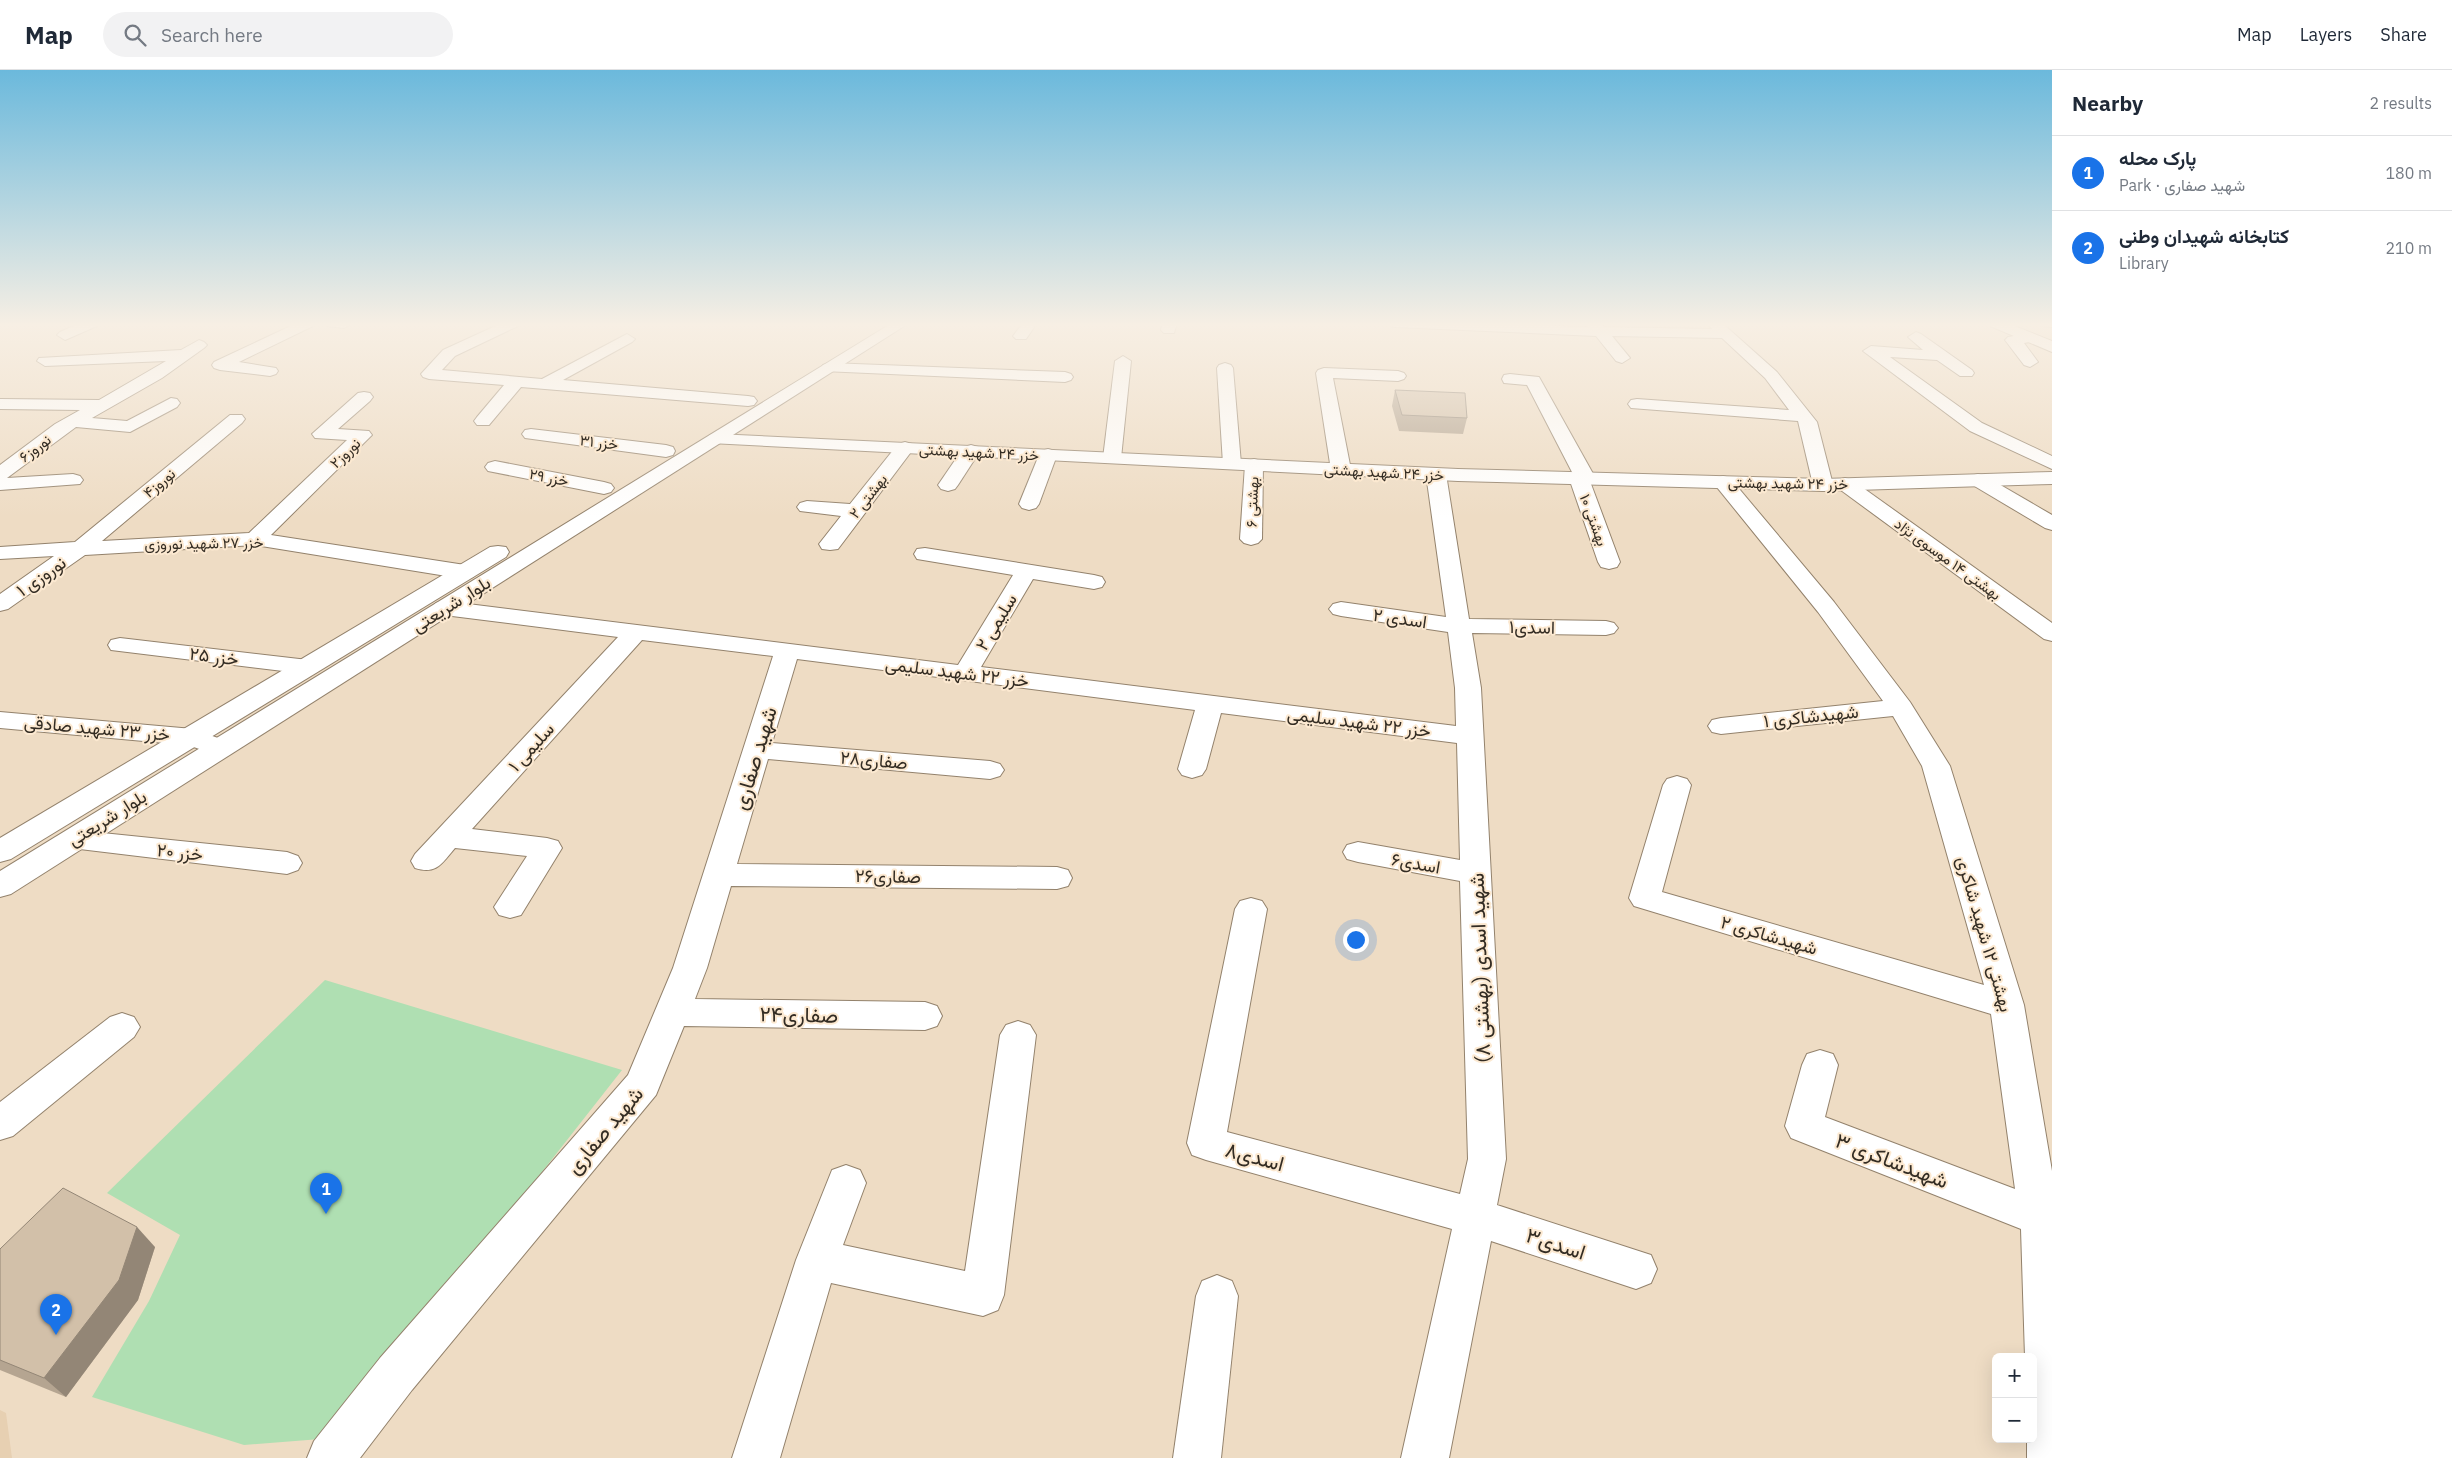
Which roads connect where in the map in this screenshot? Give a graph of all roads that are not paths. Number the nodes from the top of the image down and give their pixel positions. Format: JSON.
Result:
{"nodes":[{"id":1,"x":130,"y":388,"type":"edge"},
{"id":2,"x":511,"y":388,"type":"edge"},
{"id":3,"x":589,"y":388,"type":"edge"},
{"id":4,"x":770,"y":388,"type":"edge"},
{"id":5,"x":798,"y":388,"type":"edge"},
{"id":6,"x":1120,"y":388,"type":"edge"},
{"id":7,"x":1226,"y":388,"type":"edge"},
{"id":8,"x":1327,"y":388,"type":"edge"},
{"id":9,"x":1536,"y":388,"type":"edge"},
{"id":10,"x":1781,"y":388,"type":"edge"},
{"id":11,"x":1921,"y":388,"type":"edge"},
{"id":12,"x":364,"y":398,"type":"dead end"},
{"id":13,"x":748,"y":401,"type":"junction"},
{"id":14,"x":171,"y":403,"type":"dead end"},
{"id":15,"x":0,"y":404,"type":"edge"},
{"id":16,"x":103,"y":404,"type":"junction"},
{"id":17,"x":1637,"y":404,"type":"dead end"},
{"id":18,"x":1803,"y":416,"type":"junction"},
{"id":19,"x":236,"y":419,"type":"dead end"},
{"id":20,"x":73,"y":421,"type":"junction"},
{"id":21,"x":483,"y":421,"type":"dead end"},
{"id":22,"x":531,"y":434,"type":"dead end"},
{"id":23,"x":716,"y":439,"type":"junction"},
{"id":24,"x":905,"y":448,"type":"junction"},
{"id":25,"x":666,"y":450,"type":"junction"},
{"id":26,"x":971,"y":451,"type":"junction"},
{"id":27,"x":1048,"y":455,"type":"junction"},
{"id":28,"x":1112,"y":458,"type":"junction"},
{"id":29,"x":2052,"y":463,"type":"edge"},
{"id":30,"x":1232,"y":464,"type":"junction"},
{"id":31,"x":1254,"y":465,"type":"junction"},
{"id":32,"x":495,"y":467,"type":"dead end"},
{"id":33,"x":1341,"y":470,"type":"junction"},
{"id":34,"x":0,"y":474,"type":"edge"},
{"id":35,"x":1436,"y":474,"type":"junction"},
{"id":36,"x":2052,"y":478,"type":"edge"},
{"id":37,"x":1583,"y":479,"type":"junction"},
{"id":38,"x":73,"y":480,"type":"dead end"},
{"id":39,"x":1978,"y":480,"type":"junction"},
{"id":40,"x":1723,"y":482,"type":"junction"},
{"id":41,"x":0,"y":484,"type":"edge"},
{"id":42,"x":948,"y":485,"type":"dead end"},
{"id":43,"x":1834,"y":485,"type":"junction"},
{"id":44,"x":604,"y":488,"type":"junction"},
{"id":45,"x":1029,"y":504,"type":"dead end"},
{"id":46,"x":807,"y":507,"type":"dead end"},
{"id":47,"x":856,"y":511,"type":"junction"},
{"id":48,"x":2052,"y":524,"type":"edge"},
{"id":49,"x":255,"y":539,"type":"junction"},
{"id":50,"x":1251,"y":539,"type":"dead end"},
{"id":51,"x":830,"y":544,"type":"dead end"},
{"id":52,"x":81,"y":548,"type":"junction"},
{"id":53,"x":0,"y":553,"type":"edge"},
{"id":54,"x":925,"y":554,"type":"dead end"},
{"id":55,"x":1610,"y":562,"type":"dead end"},
{"id":56,"x":1027,"y":571,"type":"junction"},
{"id":57,"x":465,"y":572,"type":"junction"},
{"id":58,"x":1094,"y":582,"type":"dead end"},
{"id":59,"x":0,"y":604,"type":"edge"},
{"id":60,"x":444,"y":608,"type":"junction"},
{"id":61,"x":1341,"y":610,"type":"dead end"},
{"id":62,"x":2041,"y":618,"type":"edge"},
{"id":63,"x":1458,"y":626,"type":"junction"},
{"id":64,"x":1606,"y":628,"type":"dead end"},
{"id":65,"x":636,"y":632,"type":"junction"},
{"id":66,"x":2052,"y":634,"type":"edge"},
{"id":67,"x":120,"y":645,"type":"dead end"},
{"id":68,"x":787,"y":651,"type":"junction"},
{"id":69,"x":308,"y":668,"type":"junction"},
{"id":70,"x":965,"y":673,"type":"junction"},
{"id":71,"x":1210,"y":704,"type":"junction"},
{"id":72,"x":1902,"y":707,"type":"junction"},
{"id":73,"x":0,"y":720,"type":"edge"},
{"id":74,"x":1721,"y":726,"type":"dead end"},
{"id":75,"x":1469,"y":736,"type":"junction"},
{"id":76,"x":193,"y":737,"type":"junction"},
{"id":77,"x":219,"y":748,"type":"junction"},
{"id":78,"x":757,"y":750,"type":"junction"},
{"id":79,"x":1192,"y":769,"type":"dead end"},
{"id":80,"x":990,"y":770,"type":"dead end"},
{"id":81,"x":1676,"y":785,"type":"dead end"},
{"id":82,"x":449,"y":837,"type":"junction"},
{"id":83,"x":73,"y":840,"type":"junction"},
{"id":84,"x":0,"y":852,"type":"edge"},
{"id":85,"x":1358,"y":852,"type":"dead end"},
{"id":86,"x":426,"y":862,"type":"dead end"},
{"id":87,"x":287,"y":863,"type":"dead end"},
{"id":88,"x":1475,"y":873,"type":"junction"},
{"id":89,"x":718,"y":874,"type":"junction"},
{"id":90,"x":1057,"y":878,"type":"dead end"},
{"id":91,"x":0,"y":886,"type":"edge"},
{"id":92,"x":510,"y":907,"type":"dead end"},
{"id":93,"x":1251,"y":909,"type":"dead end"},
{"id":94,"x":2006,"y":1005,"type":"junction"},
{"id":95,"x":672,"y":1012,"type":"junction"},
{"id":96,"x":925,"y":1016,"type":"dead end"},
{"id":97,"x":122,"y":1026,"type":"dead end"},
{"id":98,"x":1018,"y":1035,"type":"dead end"},
{"id":99,"x":1820,"y":1065,"type":"dead end"},
{"id":100,"x":0,"y":1124,"type":"edge"},
{"id":101,"x":846,"y":1183,"type":"dead end"},
{"id":102,"x":1475,"y":1217,"type":"junction"},
{"id":103,"x":2040,"y":1217,"type":"junction"},
{"id":104,"x":818,"y":1260,"type":"junction"},
{"id":105,"x":1636,"y":1269,"type":"dead end"},
{"id":106,"x":1217,"y":1296,"type":"dead end"},
{"id":107,"x":331,"y":1458,"type":"edge"},
{"id":108,"x":756,"y":1458,"type":"edge"},
{"id":109,"x":1197,"y":1458,"type":"edge"},
{"id":110,"x":1425,"y":1458,"type":"edge"},
{"id":111,"x":2051,"y":1458,"type":"edge"}],
"edges":[{"from":1,"to":16,"type":"street","name":"نوروز۶"},
{"from":2,"to":21,"type":"street"},
{"from":3,"to":13,"type":"street"},
{"from":4,"to":13,"type":"street","name":"بلوار شریعتی"},
{"from":5,"to":23,"type":"street","name":"بلوار شریعتی"},
{"from":6,"to":28,"type":"street"},
{"from":7,"to":30,"type":"street"},
{"from":8,"to":33,"type":"street"},
{"from":9,"to":37,"type":"street","name":"بهشتی ۱۰"},
{"from":10,"to":18,"type":"street"},
{"from":11,"to":29,"type":"street"},
{"from":12,"to":49,"type":"street","name":"نوروز۲"},
{"from":13,"to":25,"type":"street","name":"بلوار شریعتی"},
{"from":14,"to":20,"type":"street"},
{"from":15,"to":16,"type":"street"},
{"from":16,"to":20,"type":"street","name":"نوروز۶"},
{"from":17,"to":18,"type":"street"},
{"from":18,"to":43,"type":"street"},
{"from":19,"to":52,"type":"street","name":"نوروز۴"},
{"from":20,"to":34,"type":"street","name":"نوروز۶"},
{"from":22,"to":25,"type":"street","name":"خزر ۳۱"},
{"from":23,"to":24,"type":"street","name":"خزر ۲۴ شهید بهشتی"},
{"from":23,"to":60,"type":"street","name":"بلوار شریعتی"},
{"from":24,"to":26,"type":"street","name":"خزر ۲۴ شهید بهشتی"},
{"from":24,"to":47,"type":"street","name":"بهشتی ۲"},
{"from":25,"to":44,"type":"street","name":"بلوار شریعتی"},
{"from":26,"to":27,"type":"street","name":"خزر ۲۴ شهید بهشتی"},
{"from":26,"to":42,"type":"street"},
{"from":27,"to":28,"type":"street","name":"خزر ۲۴ شهید بهشتی"},
{"from":27,"to":45,"type":"street"},
{"from":28,"to":30,"type":"street","name":"خزر ۲۴ شهید بهشتی"},
{"from":30,"to":31,"type":"street","name":"خزر ۲۴ شهید بهشتی"},
{"from":31,"to":33,"type":"street","name":"خزر ۲۴ شهید بهشتی"},
{"from":31,"to":50,"type":"street","name":"بهشتی ۶"},
{"from":32,"to":44,"type":"street","name":"خزر ۲۹"},
{"from":33,"to":35,"type":"street","name":"خزر ۲۴ شهید بهشتی"},
{"from":35,"to":37,"type":"street","name":"خزر ۲۴ شهید بهشتی"},
{"from":35,"to":63,"type":"street","name":"شهید اسدی (بهشتی ۸)"},
{"from":36,"to":39,"type":"street","name":"خزر ۲۴ شهید بهشتی"},
{"from":37,"to":40,"type":"street","name":"خزر ۲۴ شهید بهشتی"},
{"from":37,"to":55,"type":"street","name":"بهشتی ۱۰"},
{"from":38,"to":41,"type":"street"},
{"from":39,"to":43,"type":"street","name":"خزر ۲۴ شهید بهشتی"},
{"from":39,"to":48,"type":"street"},
{"from":40,"to":43,"type":"street","name":"خزر ۲۴ شهید بهشتی"},
{"from":40,"to":72,"type":"street","name":"بهشتی ۱۲ شهید شاکری"},
{"from":43,"to":62,"type":"street","name":"بهشتی ۱۴ موسوی نژاد"},
{"from":44,"to":57,"type":"street","name":"بلوار شریعتی"},
{"from":46,"to":47,"type":"street"},
{"from":47,"to":51,"type":"street","name":"بهشتی ۲"},
{"from":49,"to":52,"type":"street","name":"خزر ۲۷ شهید نوروزی"},
{"from":49,"to":57,"type":"street","name":"خزر ۲۷ شهید نوروزی"},
{"from":52,"to":53,"type":"street","name":"خزر ۲۷ شهید نوروزی"},
{"from":52,"to":59,"type":"street","name":"نوروزی ۱"},
{"from":54,"to":56,"type":"street","name":"سلیمی ۲"},
{"from":56,"to":58,"type":"street","name":"سلیمی ۲"},
{"from":56,"to":70,"type":"street","name":"سلیمی ۲"},
{"from":57,"to":69,"type":"street","name":"بلوار شریعتی"},
{"from":60,"to":65,"type":"street","name":"خزر ۲۲ شهید سلیمی"},
{"from":60,"to":77,"type":"street","name":"بلوار شریعتی"},
{"from":61,"to":63,"type":"street","name":"اسدی ۲"},
{"from":62,"to":66,"type":"street","name":"بهشتی ۱۴ موسوی نژاد"},
{"from":63,"to":64,"type":"street","name":"اسدی۱"},
{"from":63,"to":75,"type":"street","name":"شهید اسدی (بهشتی ۸)"},
{"from":65,"to":68,"type":"street","name":"خزر ۲۲ شهید سلیمی"},
{"from":65,"to":82,"type":"street","name":"سلیمی ۱"},
{"from":67,"to":69,"type":"street","name":"خزر ۲۵"},
{"from":68,"to":70,"type":"street","name":"خزر ۲۲ شهید سلیمی"},
{"from":68,"to":78,"type":"street","name":"شهید صفاری"},
{"from":69,"to":76,"type":"street","name":"بلوار شریعتی"},
{"from":70,"to":71,"type":"street","name":"خزر ۲۲ شهید سلیمی"},
{"from":71,"to":75,"type":"street","name":"خزر ۲۲ شهید سلیمی"},
{"from":71,"to":79,"type":"street"},
{"from":72,"to":74,"type":"street","name":"شهیدشاکری ۱"},
{"from":72,"to":94,"type":"street","name":"بهشتی ۱۲ شهید شاکری"},
{"from":73,"to":76,"type":"street","name":"خزر ۲۳ شهید صادقی"},
{"from":75,"to":88,"type":"street","name":"شهید اسدی (بهشتی ۸)"},
{"from":76,"to":77,"type":"street","name":"خزر ۲۳ شهید صادقی"},
{"from":76,"to":84,"type":"street","name":"بلوار شریعتی"},
{"from":77,"to":83,"type":"street","name":"بلوار شریعتی"},
{"from":78,"to":80,"type":"street","name":"صفاری۲۸"},
{"from":78,"to":89,"type":"street","name":"شهید صفاری"},
{"from":81,"to":94,"type":"street","name":"شهیدشاکری ۲"},
{"from":82,"to":86,"type":"street","name":"سلیمی ۱"},
{"from":82,"to":92,"type":"street"},
{"from":83,"to":87,"type":"street","name":"خزر ۲۰"},
{"from":83,"to":91,"type":"street","name":"بلوار شریعتی"},
{"from":85,"to":88,"type":"street","name":"اسدی۶"},
{"from":88,"to":102,"type":"street","name":"شهید اسدی (بهشتی ۸)"},
{"from":89,"to":90,"type":"street","name":"صفاری۲۶"},
{"from":89,"to":95,"type":"street","name":"شهید صفاری"},
{"from":93,"to":102,"type":"street","name":"اسدی۸"},
{"from":94,"to":103,"type":"street","name":"بهشتی ۱۲ شهید شاکری"},
{"from":95,"to":96,"type":"street","name":"صفاری۲۴"},
{"from":95,"to":107,"type":"street","name":"شهید صفاری"},
{"from":97,"to":100,"type":"street"},
{"from":98,"to":104,"type":"street"},
{"from":99,"to":103,"type":"street","name":"شهیدشاکری ۳"},
{"from":101,"to":104,"type":"street"},
{"from":102,"to":105,"type":"street","name":"اسدی۳"},
{"from":102,"to":110,"type":"street","name":"شهید اسدی (بهشتی ۸)"},
{"from":103,"to":111,"type":"street","name":"بهشتی ۱۲ شهید شاکری"},
{"from":104,"to":108,"type":"street"},
{"from":106,"to":109,"type":"street"}]}
